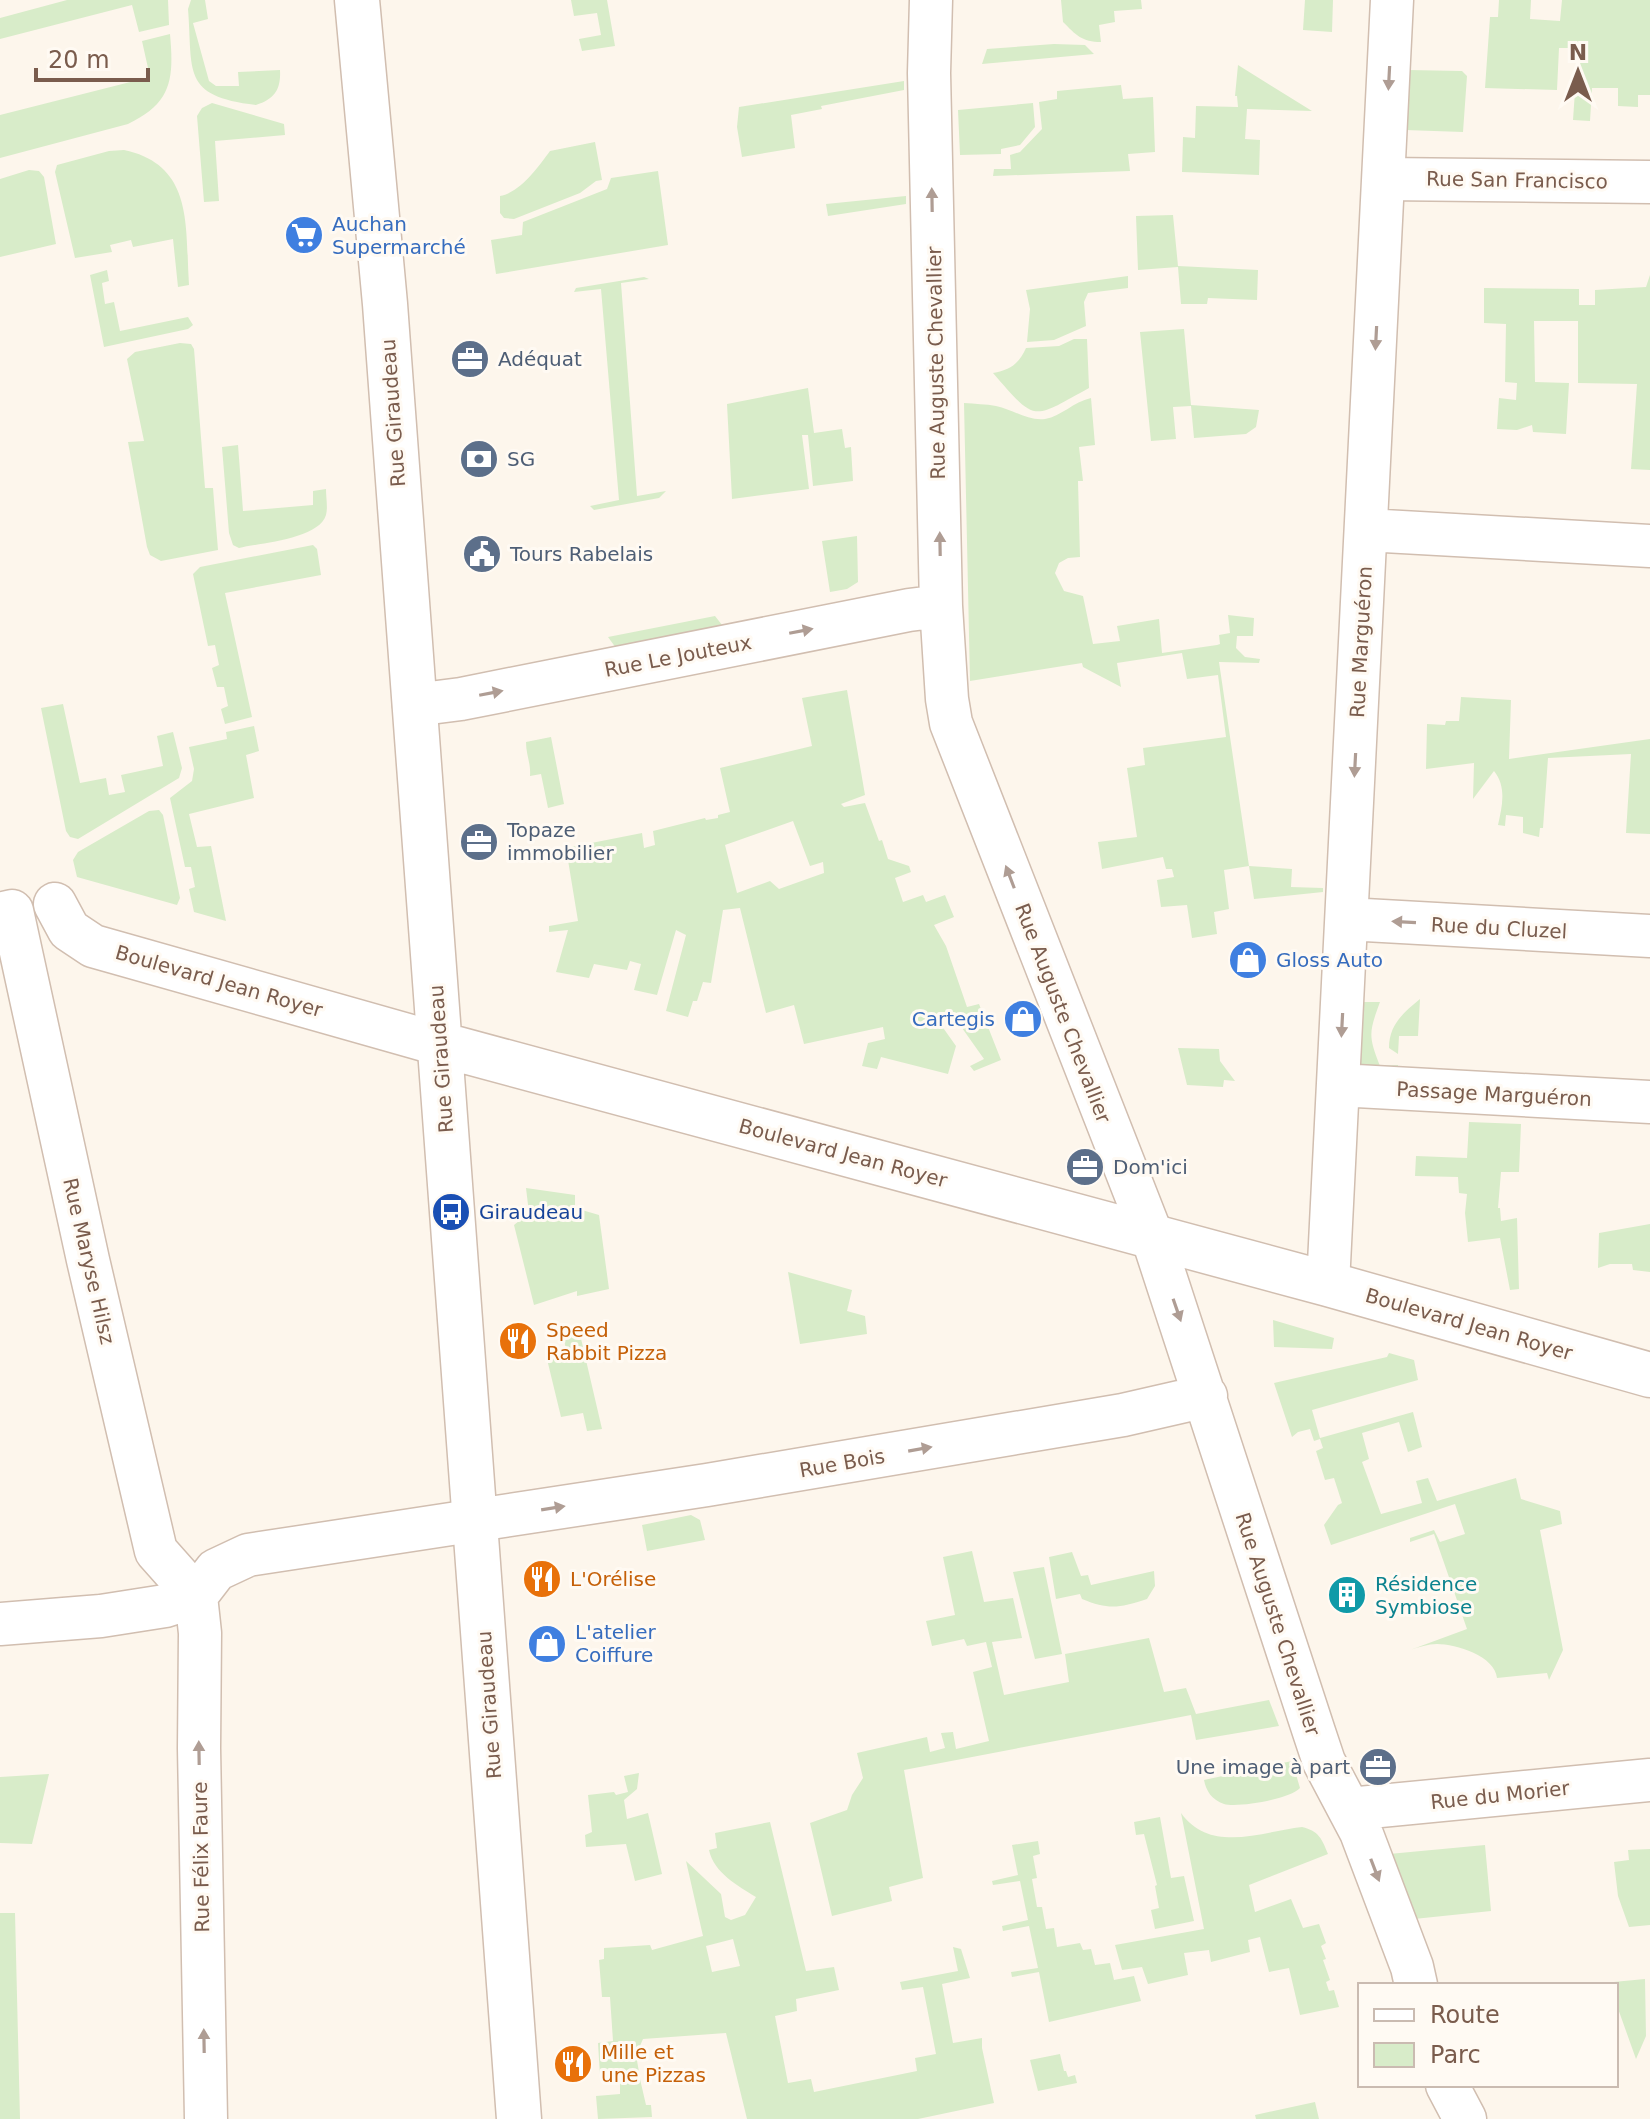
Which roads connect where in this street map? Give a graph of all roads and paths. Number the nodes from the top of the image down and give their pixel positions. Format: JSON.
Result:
{"nodes":[{"id":1,"x":357,"y":0,"type":"edge"},
{"id":2,"x":931,"y":0,"type":"edge"},
{"id":3,"x":1392,"y":0,"type":"edge"},
{"id":4,"x":1384,"y":179,"type":"junction"},
{"id":5,"x":1650,"y":182,"type":"edge"},
{"id":6,"x":1366,"y":530,"type":"junction"},
{"id":7,"x":1650,"y":546,"type":"edge"},
{"id":8,"x":941,"y":606,"type":"junction"},
{"id":9,"x":414,"y":705,"type":"junction"},
{"id":10,"x":55,"y":904,"type":"dead end"},
{"id":11,"x":6,"y":913,"type":"edge"},
{"id":12,"x":1347,"y":919,"type":"junction"},
{"id":13,"x":1650,"y":936,"type":"edge"},
{"id":14,"x":439,"y":1044,"type":"junction"},
{"id":15,"x":1338,"y":1085,"type":"junction"},
{"id":16,"x":1650,"y":1102,"type":"edge"},
{"id":17,"x":1152,"y":1236,"type":"junction"},
{"id":18,"x":1328,"y":1284,"type":"junction"},
{"id":19,"x":1650,"y":1375,"type":"edge"},
{"id":20,"x":1206,"y":1396,"type":"junction"},
{"id":21,"x":476,"y":1520,"type":"junction"},
{"id":22,"x":196,"y":1596,"type":"junction"},
{"id":23,"x":0,"y":1624,"type":"edge"},
{"id":24,"x":1650,"y":1780,"type":"edge"},
{"id":25,"x":1349,"y":1809,"type":"junction"},
{"id":26,"x":1416,"y":1983,"type":"edge"},
{"id":27,"x":1448,"y":2087,"type":"edge"},
{"id":28,"x":206,"y":2119,"type":"edge"},
{"id":29,"x":519,"y":2119,"type":"edge"},
{"id":30,"x":1465,"y":2119,"type":"edge"}],
"edges":[{"from":1,"to":9,"type":"street","name":"Rue Giraudeau"},
{"from":8,"to":2,"type":"street","name":"Rue Auguste Chevallier","one_way":true},
{"from":3,"to":4,"type":"street","name":"Rue Marguéron","one_way":true},
{"from":4,"to":5,"type":"street","name":"Rue San Francisco"},
{"from":4,"to":6,"type":"street","name":"Rue Marguéron","one_way":true},
{"from":6,"to":7,"type":"street"},
{"from":6,"to":12,"type":"street","name":"Rue Marguéron","one_way":true},
{"from":9,"to":8,"type":"street","name":"Rue Le Jouteux","one_way":true},
{"from":17,"to":8,"type":"street","name":"Rue Auguste Chevallier","one_way":true},
{"from":9,"to":14,"type":"street","name":"Rue Giraudeau"},
{"from":10,"to":14,"type":"street","name":"Boulevard Jean Royer"},
{"from":11,"to":22,"type":"street","name":"Rue Maryse Hilsz"},
{"from":13,"to":12,"type":"street","name":"Rue du Cluzel","one_way":true},
{"from":12,"to":15,"type":"street","name":"Rue Marguéron","one_way":true},
{"from":14,"to":17,"type":"street","name":"Boulevard Jean Royer"},
{"from":14,"to":21,"type":"street","name":"Rue Giraudeau"},
{"from":15,"to":16,"type":"street","name":"Passage Marguéron"},
{"from":15,"to":18,"type":"street","name":"Rue Marguéron"},
{"from":17,"to":18,"type":"street","name":"Boulevard Jean Royer"},
{"from":17,"to":20,"type":"street","name":"Rue Auguste Chevallier","one_way":true},
{"from":18,"to":19,"type":"street","name":"Boulevard Jean Royer"},
{"from":21,"to":20,"type":"street","name":"Rue Bois","one_way":true},
{"from":20,"to":25,"type":"street","name":"Rue Auguste Chevallier"},
{"from":21,"to":22,"type":"street","name":"Rue Bois"},
{"from":21,"to":29,"type":"street","name":"Rue Giraudeau"},
{"from":22,"to":23,"type":"street"},
{"from":28,"to":22,"type":"street","name":"Rue Félix Faure","one_way":true},
{"from":24,"to":25,"type":"street","name":"Rue du Morier"},
{"from":25,"to":26,"type":"street","name":"Rue Auguste Chevallier","one_way":true},
{"from":27,"to":30,"type":"street"}]}
